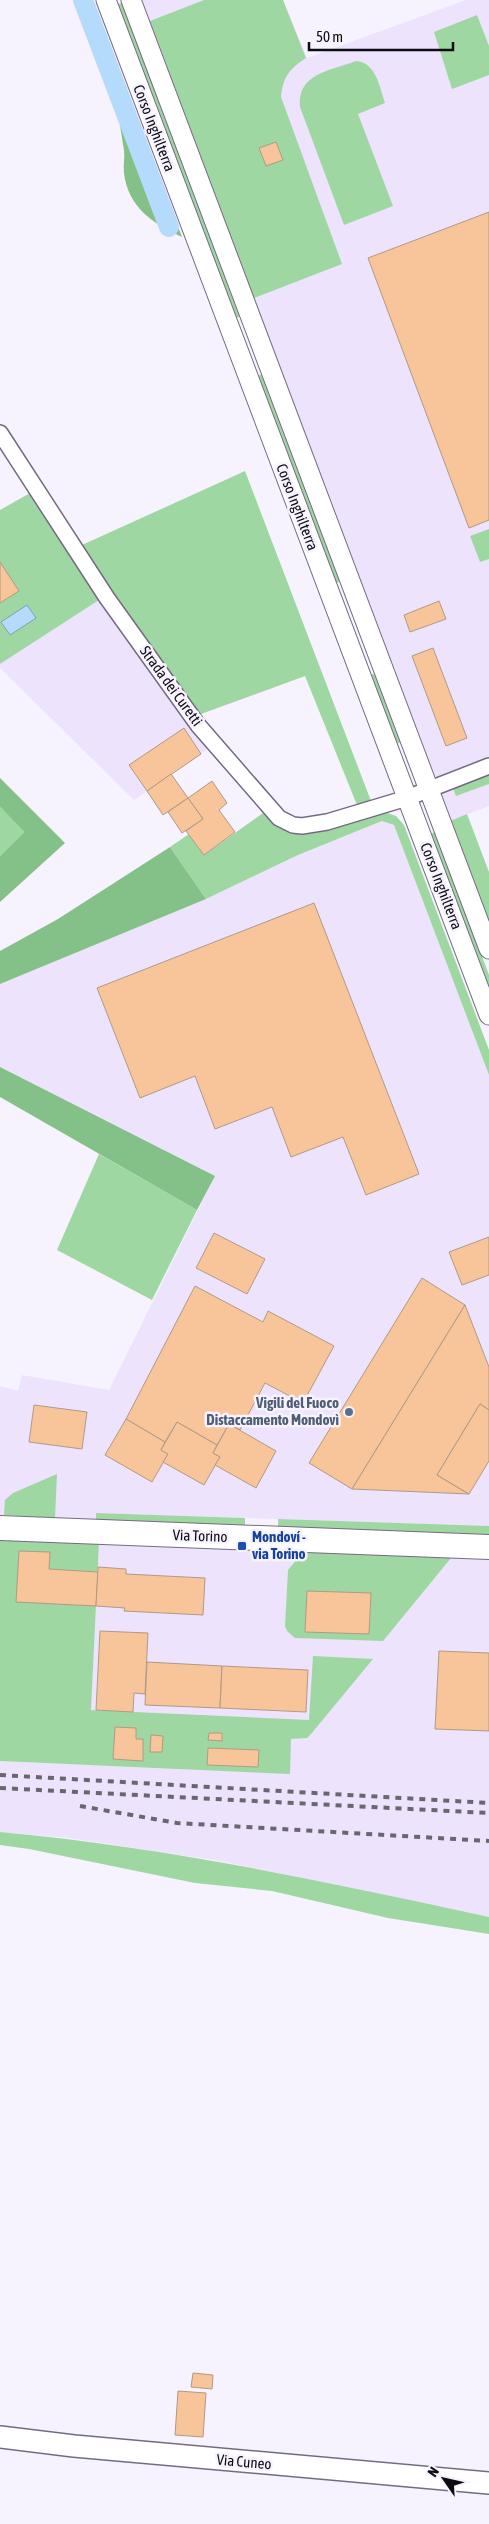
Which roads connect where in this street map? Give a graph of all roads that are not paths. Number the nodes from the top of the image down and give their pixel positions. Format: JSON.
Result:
{"nodes":[{"id":1,"x":106,"y":0,"type":"edge"},
{"id":2,"x":131,"y":0,"type":"edge"},
{"id":3,"x":0,"y":433,"type":"edge"},
{"id":4,"x":363,"y":614,"type":"junction"},
{"id":5,"x":341,"y":622,"type":"junction"},
{"id":6,"x":489,"y":766,"type":"edge"},
{"id":7,"x":429,"y":789,"type":"junction"},
{"id":8,"x":408,"y":798,"type":"junction"},
{"id":9,"x":489,"y":949,"type":"edge"},
{"id":10,"x":489,"y":1014,"type":"edge"},
{"id":11,"x":0,"y":1528,"type":"edge"},
{"id":12,"x":489,"y":1547,"type":"edge"},
{"id":13,"x":0,"y":2438,"type":"edge"},
{"id":14,"x":489,"y":2483,"type":"edge"}],
"edges":[{"from":1,"to":5,"type":"street","name":"Corso Inghilterra"},
{"from":2,"to":4,"type":"street","name":"Corso Inghilterra"},
{"from":3,"to":8,"type":"street","name":"Strada dei Curetti"},
{"from":4,"to":5,"type":"street"},
{"from":4,"to":7,"type":"street","name":"Corso Inghilterra"},
{"from":5,"to":8,"type":"street","name":"Corso Inghilterra"},
{"from":6,"to":7,"type":"street","name":"Strada dei Curetti"},
{"from":7,"to":8,"type":"street","name":"Strada dei Curetti"},
{"from":7,"to":9,"type":"street","name":"Corso Inghilterra"},
{"from":8,"to":10,"type":"street","name":"Corso Inghilterra"},
{"from":11,"to":12,"type":"main road","name":"Via Torino"},
{"from":13,"to":14,"type":"main road","name":"Via Cuneo"}]}
